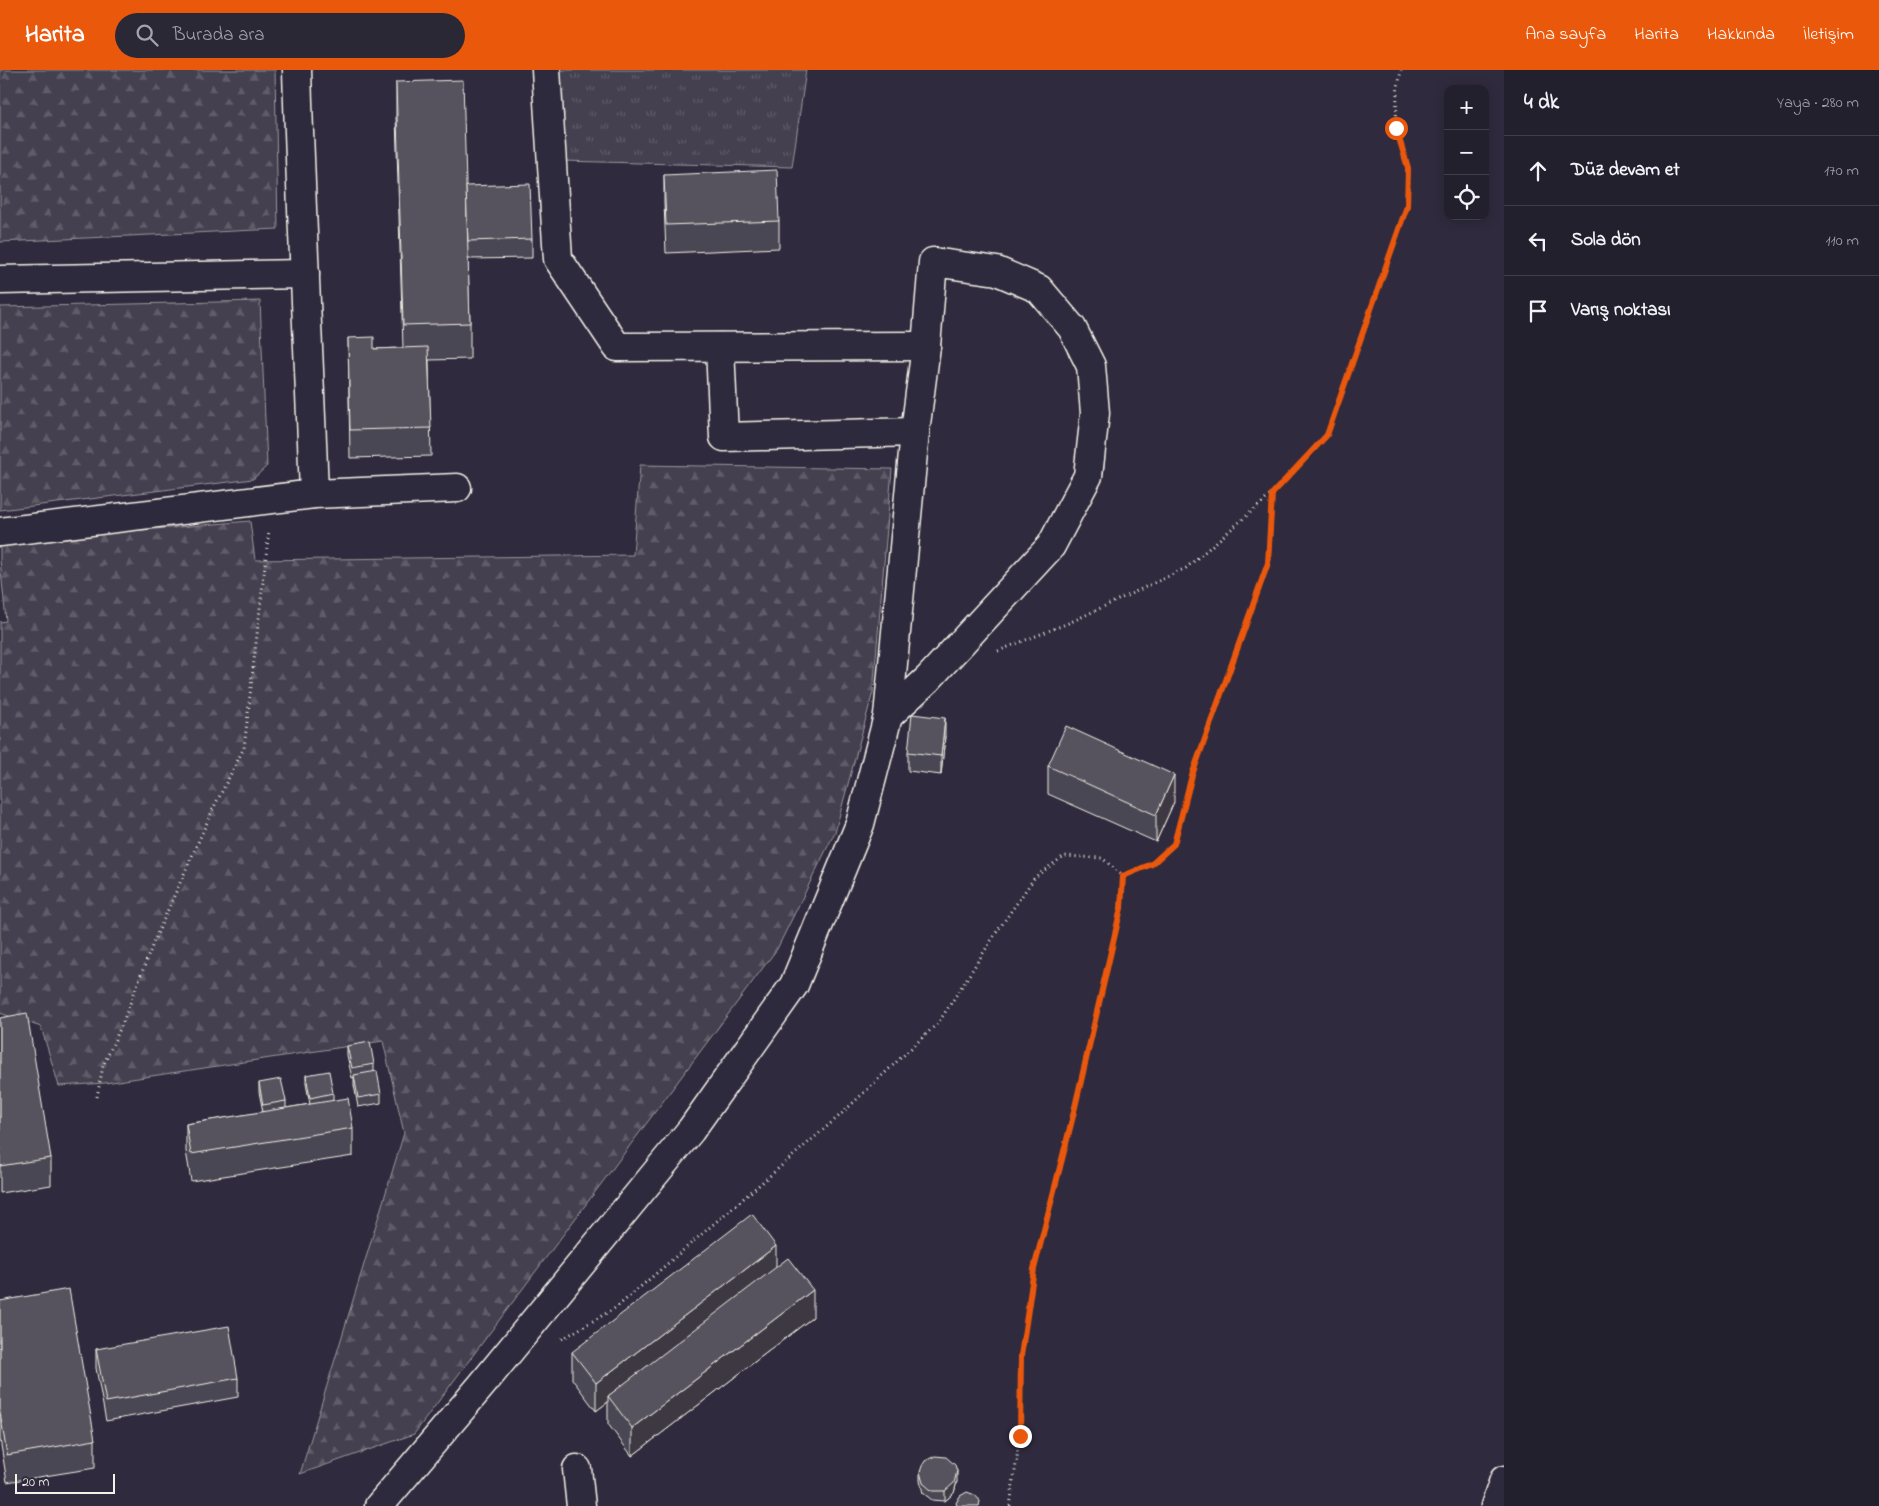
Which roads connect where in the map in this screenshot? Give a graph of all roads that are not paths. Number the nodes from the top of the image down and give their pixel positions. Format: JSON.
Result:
{"nodes":[{"id":1,"x":297,"y":70,"type":"edge"},
{"id":2,"x":546,"y":70,"type":"edge"},
{"id":3,"x":306,"y":274,"type":"junction"},
{"id":4,"x":0,"y":280,"type":"edge"},
{"id":5,"x":926,"y":346,"type":"junction"},
{"id":6,"x":720,"y":347,"type":"junction"},
{"id":7,"x":915,"y":432,"type":"junction"},
{"id":8,"x":457,"y":488,"type":"dead end"},
{"id":9,"x":314,"y":494,"type":"junction"},
{"id":10,"x":0,"y":532,"type":"edge"},
{"id":11,"x":888,"y":716,"type":"junction"},
{"id":12,"x":577,"y":1469,"type":"dead end"},
{"id":13,"x":1504,"y":1480,"type":"edge"},
{"id":14,"x":378,"y":1506,"type":"edge"},
{"id":15,"x":581,"y":1506,"type":"edge"},
{"id":16,"x":1495,"y":1506,"type":"edge"}],
"edges":[{"from":1,"to":3,"type":"lane"},
{"from":2,"to":6,"type":"lane"},
{"from":3,"to":4,"type":"lane"},
{"from":3,"to":9,"type":"lane"},
{"from":5,"to":6,"type":"lane"},
{"from":5,"to":7,"type":"lane"},
{"from":5,"to":11,"type":"lane"},
{"from":6,"to":7,"type":"lane"},
{"from":7,"to":11,"type":"lane"},
{"from":8,"to":9,"type":"lane"},
{"from":9,"to":10,"type":"lane"},
{"from":11,"to":14,"type":"lane"},
{"from":12,"to":15,"type":"lane"},
{"from":13,"to":16,"type":"lane"}]}
